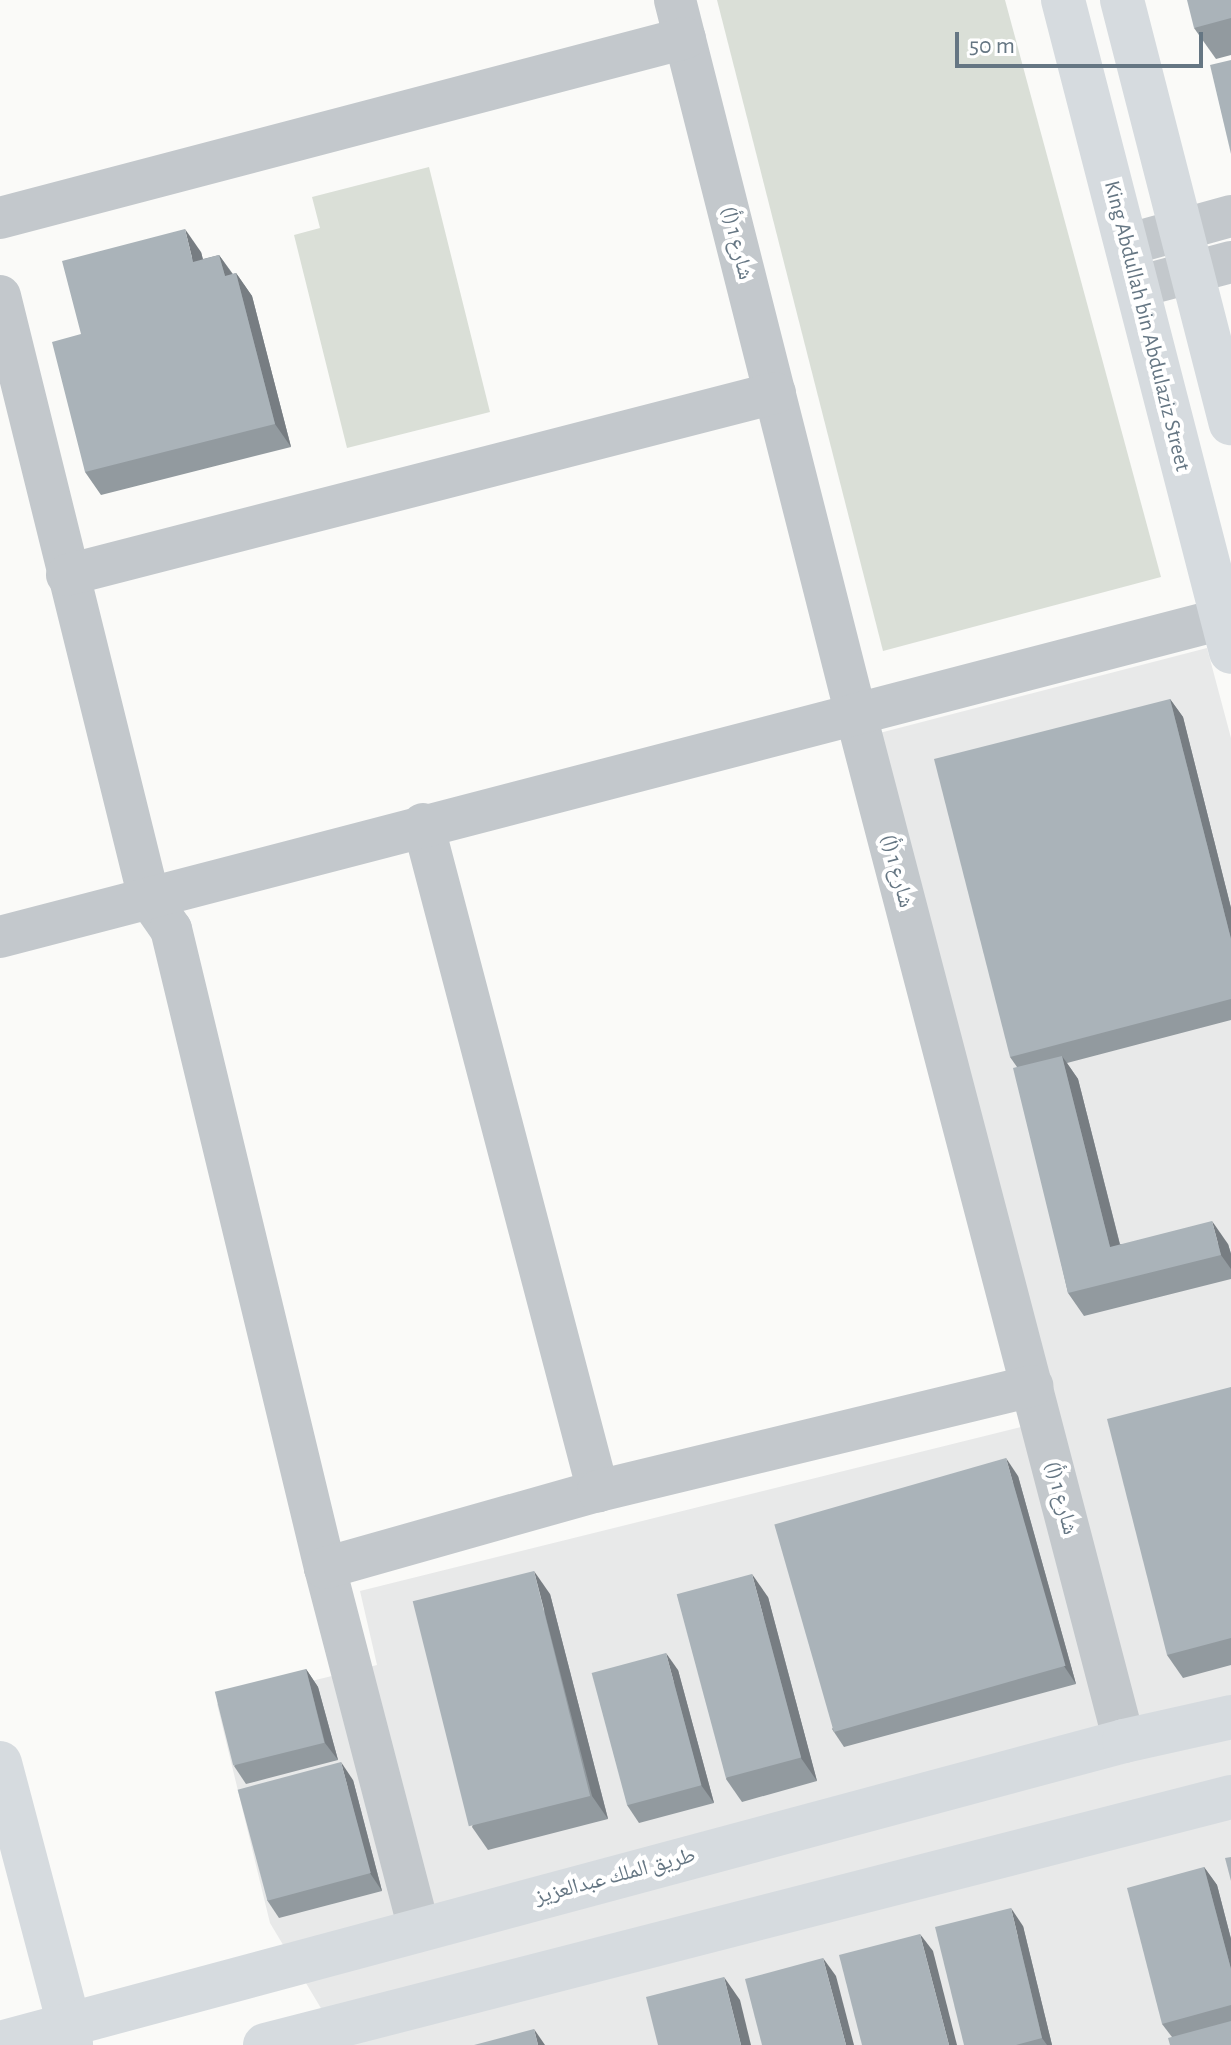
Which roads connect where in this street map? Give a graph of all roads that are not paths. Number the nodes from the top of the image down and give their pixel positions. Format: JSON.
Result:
{"nodes":[{"id":1,"x":1063,"y":0,"type":"edge"},
{"id":2,"x":1122,"y":0,"type":"edge"},
{"id":3,"x":680,"y":19,"type":"edge"},
{"id":4,"x":1231,"y":216,"type":"edge"},
{"id":5,"x":0,"y":218,"type":"edge"},
{"id":6,"x":1181,"y":229,"type":"junction"},
{"id":7,"x":1126,"y":245,"type":"junction"},
{"id":8,"x":1212,"y":267,"type":"edge"},
{"id":9,"x":1137,"y":287,"type":"junction"},
{"id":10,"x":0,"y":296,"type":"edge"},
{"id":11,"x":775,"y":393,"type":"junction"},
{"id":12,"x":1231,"y":423,"type":"edge"},
{"id":13,"x":67,"y":575,"type":"junction"},
{"id":14,"x":1227,"y":636,"type":"edge"},
{"id":15,"x":856,"y":715,"type":"junction"},
{"id":16,"x":423,"y":824,"type":"junction"},
{"id":17,"x":149,"y":898,"type":"junction"},
{"id":18,"x":0,"y":937,"type":"edge"},
{"id":19,"x":1032,"y":1386,"type":"junction"},
{"id":20,"x":598,"y":1491,"type":"junction"},
{"id":21,"x":325,"y":1568,"type":"junction"},
{"id":22,"x":1231,"y":1717,"type":"edge"},
{"id":23,"x":1124,"y":1741,"type":"junction"},
{"id":24,"x":0,"y":1763,"type":"edge"},
{"id":25,"x":1231,"y":1797,"type":"edge"},
{"id":26,"x":419,"y":1928,"type":"junction"},
{"id":27,"x":70,"y":2035,"type":"edge"},
{"id":28,"x":2,"y":2041,"type":"edge"},
{"id":29,"x":265,"y":2045,"type":"edge"}],
"edges":[{"from":1,"to":7,"type":"main road","name":"King Abdullah bin Abdulaziz Street"},
{"from":2,"to":6,"type":"main road"},
{"from":3,"to":5,"type":"street"},
{"from":3,"to":11,"type":"street","name":"شارع 1 (أ)"},
{"from":4,"to":6,"type":"street"},
{"from":6,"to":7,"type":"street"},
{"from":6,"to":8,"type":"main road"},
{"from":7,"to":9,"type":"main road","name":"King Abdullah bin Abdulaziz Street"},
{"from":8,"to":9,"type":"street"},
{"from":8,"to":12,"type":"main road"},
{"from":9,"to":14,"type":"main road","name":"King Abdullah bin Abdulaziz Street"},
{"from":10,"to":13,"type":"street"},
{"from":11,"to":13,"type":"street"},
{"from":11,"to":15,"type":"street","name":"شارع 1 (أ)"},
{"from":13,"to":17,"type":"street"},
{"from":14,"to":15,"type":"street"},
{"from":15,"to":16,"type":"street"},
{"from":15,"to":19,"type":"street","name":"شارع 1 (أ)"},
{"from":16,"to":17,"type":"street"},
{"from":16,"to":20,"type":"street"},
{"from":17,"to":18,"type":"street"},
{"from":17,"to":21,"type":"street"},
{"from":19,"to":20,"type":"street"},
{"from":19,"to":23,"type":"street","name":"شارع 1 (أ)"},
{"from":20,"to":21,"type":"street"},
{"from":21,"to":26,"type":"street"},
{"from":22,"to":23,"type":"main road","name":"طريق الملك عبدالعزيز"},
{"from":23,"to":26,"type":"main road","name":"طريق الملك عبدالعزيز"},
{"from":24,"to":27,"type":"main road"},
{"from":25,"to":29,"type":"main road"},
{"from":26,"to":27,"type":"main road","name":"طريق الملك عبدالعزيز"},
{"from":27,"to":28,"type":"main road","name":"طريق الملك عبدالعزيز"}]}
